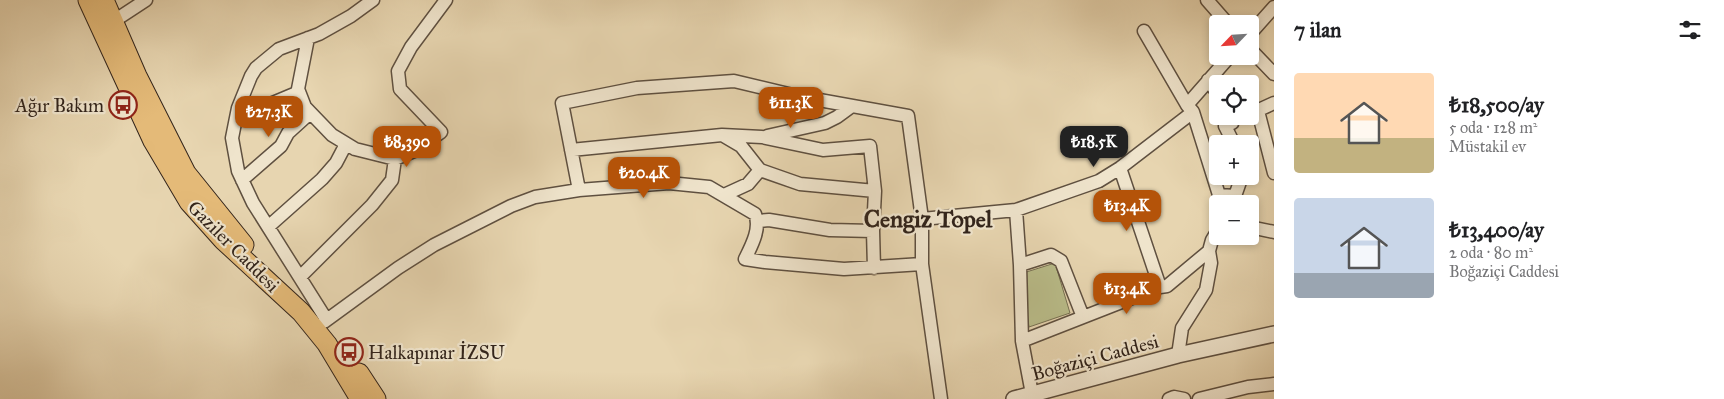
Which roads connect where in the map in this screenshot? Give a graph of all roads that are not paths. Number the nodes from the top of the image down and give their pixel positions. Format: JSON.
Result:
{"nodes":[{"id":1,"x":88,"y":0,"type":"edge"},
{"id":2,"x":104,"y":0,"type":"edge"},
{"id":3,"x":146,"y":0,"type":"edge"},
{"id":4,"x":354,"y":0,"type":"edge"},
{"id":5,"x":373,"y":0,"type":"edge"},
{"id":6,"x":446,"y":0,"type":"edge"},
{"id":7,"x":1212,"y":2,"type":"edge"},
{"id":8,"x":1274,"y":7,"type":"edge"},
{"id":9,"x":1221,"y":15,"type":"edge"},
{"id":10,"x":351,"y":16,"type":"junction"},
{"id":11,"x":114,"y":21,"type":"junction"},
{"id":12,"x":1259,"y":24,"type":"edge"},
{"id":13,"x":1144,"y":31,"type":"dead end"},
{"id":14,"x":308,"y":38,"type":"junction"},
{"id":15,"x":1259,"y":58,"type":"edge"},
{"id":16,"x":1222,"y":65,"type":"edge"},
{"id":17,"x":1274,"y":74,"type":"edge"},
{"id":18,"x":1208,"y":80,"type":"joint"},
{"id":19,"x":299,"y":92,"type":"junction"},
{"id":20,"x":1274,"y":102,"type":"edge"},
{"id":21,"x":852,"y":106,"type":"junction"},
{"id":22,"x":238,"y":108,"type":"junction"},
{"id":23,"x":1190,"y":108,"type":"junction"},
{"id":24,"x":1259,"y":110,"type":"edge"},
{"id":25,"x":310,"y":113,"type":"junction"},
{"id":26,"x":1255,"y":125,"type":"edge"},
{"id":27,"x":722,"y":135,"type":"junction"},
{"id":28,"x":762,"y":137,"type":"junction"},
{"id":29,"x":346,"y":144,"type":"junction"},
{"id":30,"x":571,"y":150,"type":"junction"},
{"id":31,"x":395,"y":159,"type":"junction"},
{"id":32,"x":1120,"y":168,"type":"junction"},
{"id":33,"x":760,"y":170,"type":"junction"},
{"id":34,"x":1274,"y":173,"type":"edge"},
{"id":35,"x":242,"y":180,"type":"junction"},
{"id":36,"x":579,"y":190,"type":"junction"},
{"id":37,"x":875,"y":192,"type":"junction"},
{"id":38,"x":724,"y":195,"type":"junction"},
{"id":39,"x":1219,"y":195,"type":"edge"},
{"id":40,"x":1016,"y":210,"type":"junction"},
{"id":41,"x":922,"y":219,"type":"junction"},
{"id":42,"x":758,"y":221,"type":"junction"},
{"id":43,"x":268,"y":228,"type":"junction"},
{"id":44,"x":1259,"y":230,"type":"edge"},
{"id":45,"x":873,"y":231,"type":"junction"},
{"id":46,"x":1274,"y":232,"type":"edge"},
{"id":47,"x":1211,"y":245,"type":"edge"},
{"id":48,"x":1209,"y":251,"type":"junction"},
{"id":49,"x":922,"y":264,"type":"junction"},
{"id":50,"x":1020,"y":265,"type":"junction"},
{"id":51,"x":874,"y":268,"type":"junction"},
{"id":52,"x":300,"y":277,"type":"junction"},
{"id":53,"x":1160,"y":287,"type":"junction"},
{"id":54,"x":1083,"y":317,"type":"junction"},
{"id":55,"x":325,"y":320,"type":"junction"},
{"id":56,"x":1274,"y":334,"type":"edge"},
{"id":57,"x":1022,"y":341,"type":"junction"},
{"id":58,"x":1178,"y":355,"type":"junction"},
{"id":59,"x":1274,"y":384,"type":"edge"},
{"id":60,"x":1032,"y":394,"type":"junction"},
{"id":61,"x":360,"y":399,"type":"edge"},
{"id":62,"x":376,"y":399,"type":"edge"},
{"id":63,"x":941,"y":399,"type":"edge"},
{"id":64,"x":1014,"y":399,"type":"edge"},
{"id":65,"x":1169,"y":399,"type":"edge"},
{"id":66,"x":1184,"y":399,"type":"edge"},
{"id":67,"x":1199,"y":399,"type":"edge"}],
"edges":[{"from":1,"to":61,"type":"main road","name":"Gaziler Caddesi"},
{"from":2,"to":11,"type":"main road","name":"Gaziler Caddesi"},
{"from":3,"to":11,"type":"street"},
{"from":4,"to":10,"type":"street"},
{"from":5,"to":10,"type":"street"},
{"from":6,"to":31,"type":"street"},
{"from":7,"to":9,"type":"street"},
{"from":8,"to":12,"type":"street"},
{"from":10,"to":14,"type":"street"},
{"from":11,"to":55,"type":"main road","name":"Gaziler Caddesi"},
{"from":13,"to":23,"type":"street"},
{"from":14,"to":19,"type":"street"},
{"from":14,"to":22,"type":"street"},
{"from":15,"to":17,"type":"street"},
{"from":16,"to":18,"type":"street"},
{"from":18,"to":23,"type":"street"},
{"from":19,"to":22,"type":"street"},
{"from":19,"to":25,"type":"street"},
{"from":20,"to":24,"type":"street"},
{"from":21,"to":28,"type":"street"},
{"from":21,"to":30,"type":"street"},
{"from":21,"to":41,"type":"street"},
{"from":22,"to":35,"type":"street"},
{"from":23,"to":32,"type":"street"},
{"from":23,"to":39,"type":"street"},
{"from":25,"to":29,"type":"street"},
{"from":25,"to":35,"type":"street"},
{"from":26,"to":34,"type":"street"},
{"from":27,"to":28,"type":"street"},
{"from":27,"to":30,"type":"street"},
{"from":27,"to":33,"type":"street"},
{"from":28,"to":37,"type":"street"},
{"from":29,"to":31,"type":"street"},
{"from":29,"to":43,"type":"street"},
{"from":30,"to":36,"type":"street"},
{"from":31,"to":52,"type":"street"},
{"from":32,"to":40,"type":"street"},
{"from":32,"to":53,"type":"street"},
{"from":33,"to":37,"type":"street"},
{"from":33,"to":38,"type":"street"},
{"from":35,"to":43,"type":"street"},
{"from":36,"to":38,"type":"street"},
{"from":36,"to":55,"type":"street"},
{"from":37,"to":45,"type":"street"},
{"from":38,"to":42,"type":"street"},
{"from":40,"to":41,"type":"street"},
{"from":40,"to":50,"type":"street"},
{"from":41,"to":49,"type":"street"},
{"from":42,"to":45,"type":"street"},
{"from":42,"to":51,"type":"street"},
{"from":43,"to":52,"type":"street"},
{"from":44,"to":46,"type":"street"},
{"from":45,"to":51,"type":"street"},
{"from":47,"to":48,"type":"street"},
{"from":48,"to":53,"type":"street"},
{"from":48,"to":58,"type":"street"},
{"from":49,"to":51,"type":"street"},
{"from":49,"to":63,"type":"street"},
{"from":50,"to":54,"type":"street"},
{"from":50,"to":57,"type":"street"},
{"from":52,"to":55,"type":"street"},
{"from":53,"to":54,"type":"street"},
{"from":54,"to":57,"type":"street"},
{"from":55,"to":62,"type":"main road","name":"Gaziler Caddesi"},
{"from":56,"to":58,"type":"street","name":"Boğaziçi Caddesi"},
{"from":57,"to":60,"type":"street"},
{"from":58,"to":60,"type":"street","name":"Boğaziçi Caddesi"},
{"from":59,"to":67,"type":"street"},
{"from":60,"to":64,"type":"street","name":"Boğaziçi Caddesi"},
{"from":65,"to":66,"type":"street"}]}
